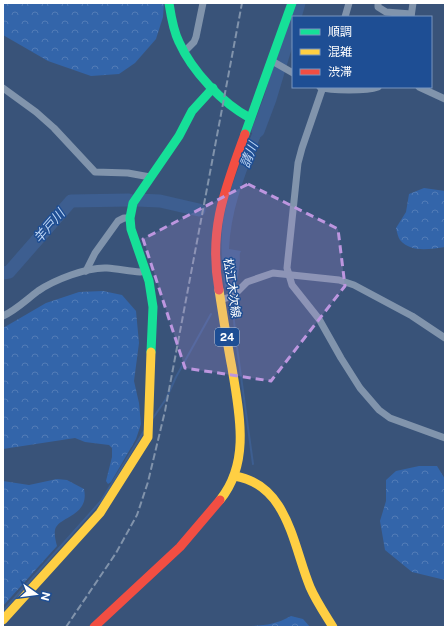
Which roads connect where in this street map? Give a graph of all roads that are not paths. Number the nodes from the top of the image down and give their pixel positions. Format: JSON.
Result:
{"nodes":[{"id":1,"x":169,"y":3,"type":"edge"},
{"id":2,"x":203,"y":3,"type":"edge"},
{"id":3,"x":292,"y":3,"type":"edge"},
{"id":4,"x":349,"y":3,"type":"edge"},
{"id":5,"x":378,"y":3,"type":"edge"},
{"id":6,"x":413,"y":3,"type":"edge"},
{"id":7,"x":345,"y":16,"type":"edge"},
{"id":8,"x":411,"y":16,"type":"edge"},
{"id":9,"x":185,"y":51,"type":"junction"},
{"id":10,"x":275,"y":62,"type":"junction"},
{"id":11,"x":290,"y":71,"type":"edge"},
{"id":12,"x":3,"y":88,"type":"edge"},
{"id":13,"x":213,"y":88,"type":"junction"},
{"id":14,"x":322,"y":88,"type":"edge"},
{"id":15,"x":326,"y":88,"type":"edge"},
{"id":16,"x":374,"y":88,"type":"edge"},
{"id":17,"x":421,"y":88,"type":"edge"},
{"id":18,"x":445,"y":99,"type":"edge"},
{"id":19,"x":250,"y":118,"type":"junction"},
{"id":20,"x":150,"y":177,"type":"junction"},
{"id":21,"x":130,"y":218,"type":"junction"},
{"id":22,"x":86,"y":271,"type":"junction"},
{"id":23,"x":145,"y":271,"type":"junction"},
{"id":24,"x":288,"y":276,"type":"junction"},
{"id":25,"x":220,"y":300,"type":"junction"},
{"id":26,"x":3,"y":316,"type":"edge"},
{"id":27,"x":445,"y":338,"type":"edge"},
{"id":28,"x":445,"y":438,"type":"edge"},
{"id":29,"x":234,"y":476,"type":"junction"},
{"id":30,"x":3,"y":620,"type":"edge"},
{"id":31,"x":94,"y":627,"type":"edge"},
{"id":32,"x":333,"y":627,"type":"edge"}],
"edges":[{"from":1,"to":9,"type":"street"},
{"from":2,"to":9,"type":"street"},
{"from":3,"to":10,"type":"street","name":"松江木次線","number":"24"},
{"from":4,"to":7,"type":"street"},
{"from":5,"to":8,"type":"street"},
{"from":6,"to":8,"type":"street"},
{"from":9,"to":13,"type":"street"},
{"from":10,"to":11,"type":"street"},
{"from":10,"to":19,"type":"street","name":"松江木次線","number":"24"},
{"from":12,"to":20,"type":"street"},
{"from":13,"to":19,"type":"street"},
{"from":13,"to":20,"type":"street"},
{"from":14,"to":24,"type":"street"},
{"from":15,"to":16,"type":"street"},
{"from":17,"to":18,"type":"street"},
{"from":19,"to":25,"type":"street","name":"松江木次線","number":"24"},
{"from":20,"to":21,"type":"street"},
{"from":21,"to":22,"type":"street"},
{"from":21,"to":23,"type":"street"},
{"from":22,"to":23,"type":"street"},
{"from":22,"to":26,"type":"street"},
{"from":23,"to":30,"type":"street"},
{"from":24,"to":25,"type":"street"},
{"from":24,"to":27,"type":"street"},
{"from":24,"to":28,"type":"street"},
{"from":25,"to":29,"type":"street","name":"松江木次線","number":"24"},
{"from":29,"to":31,"type":"street","name":"松江木次線","number":"24"},
{"from":29,"to":32,"type":"street"}]}
